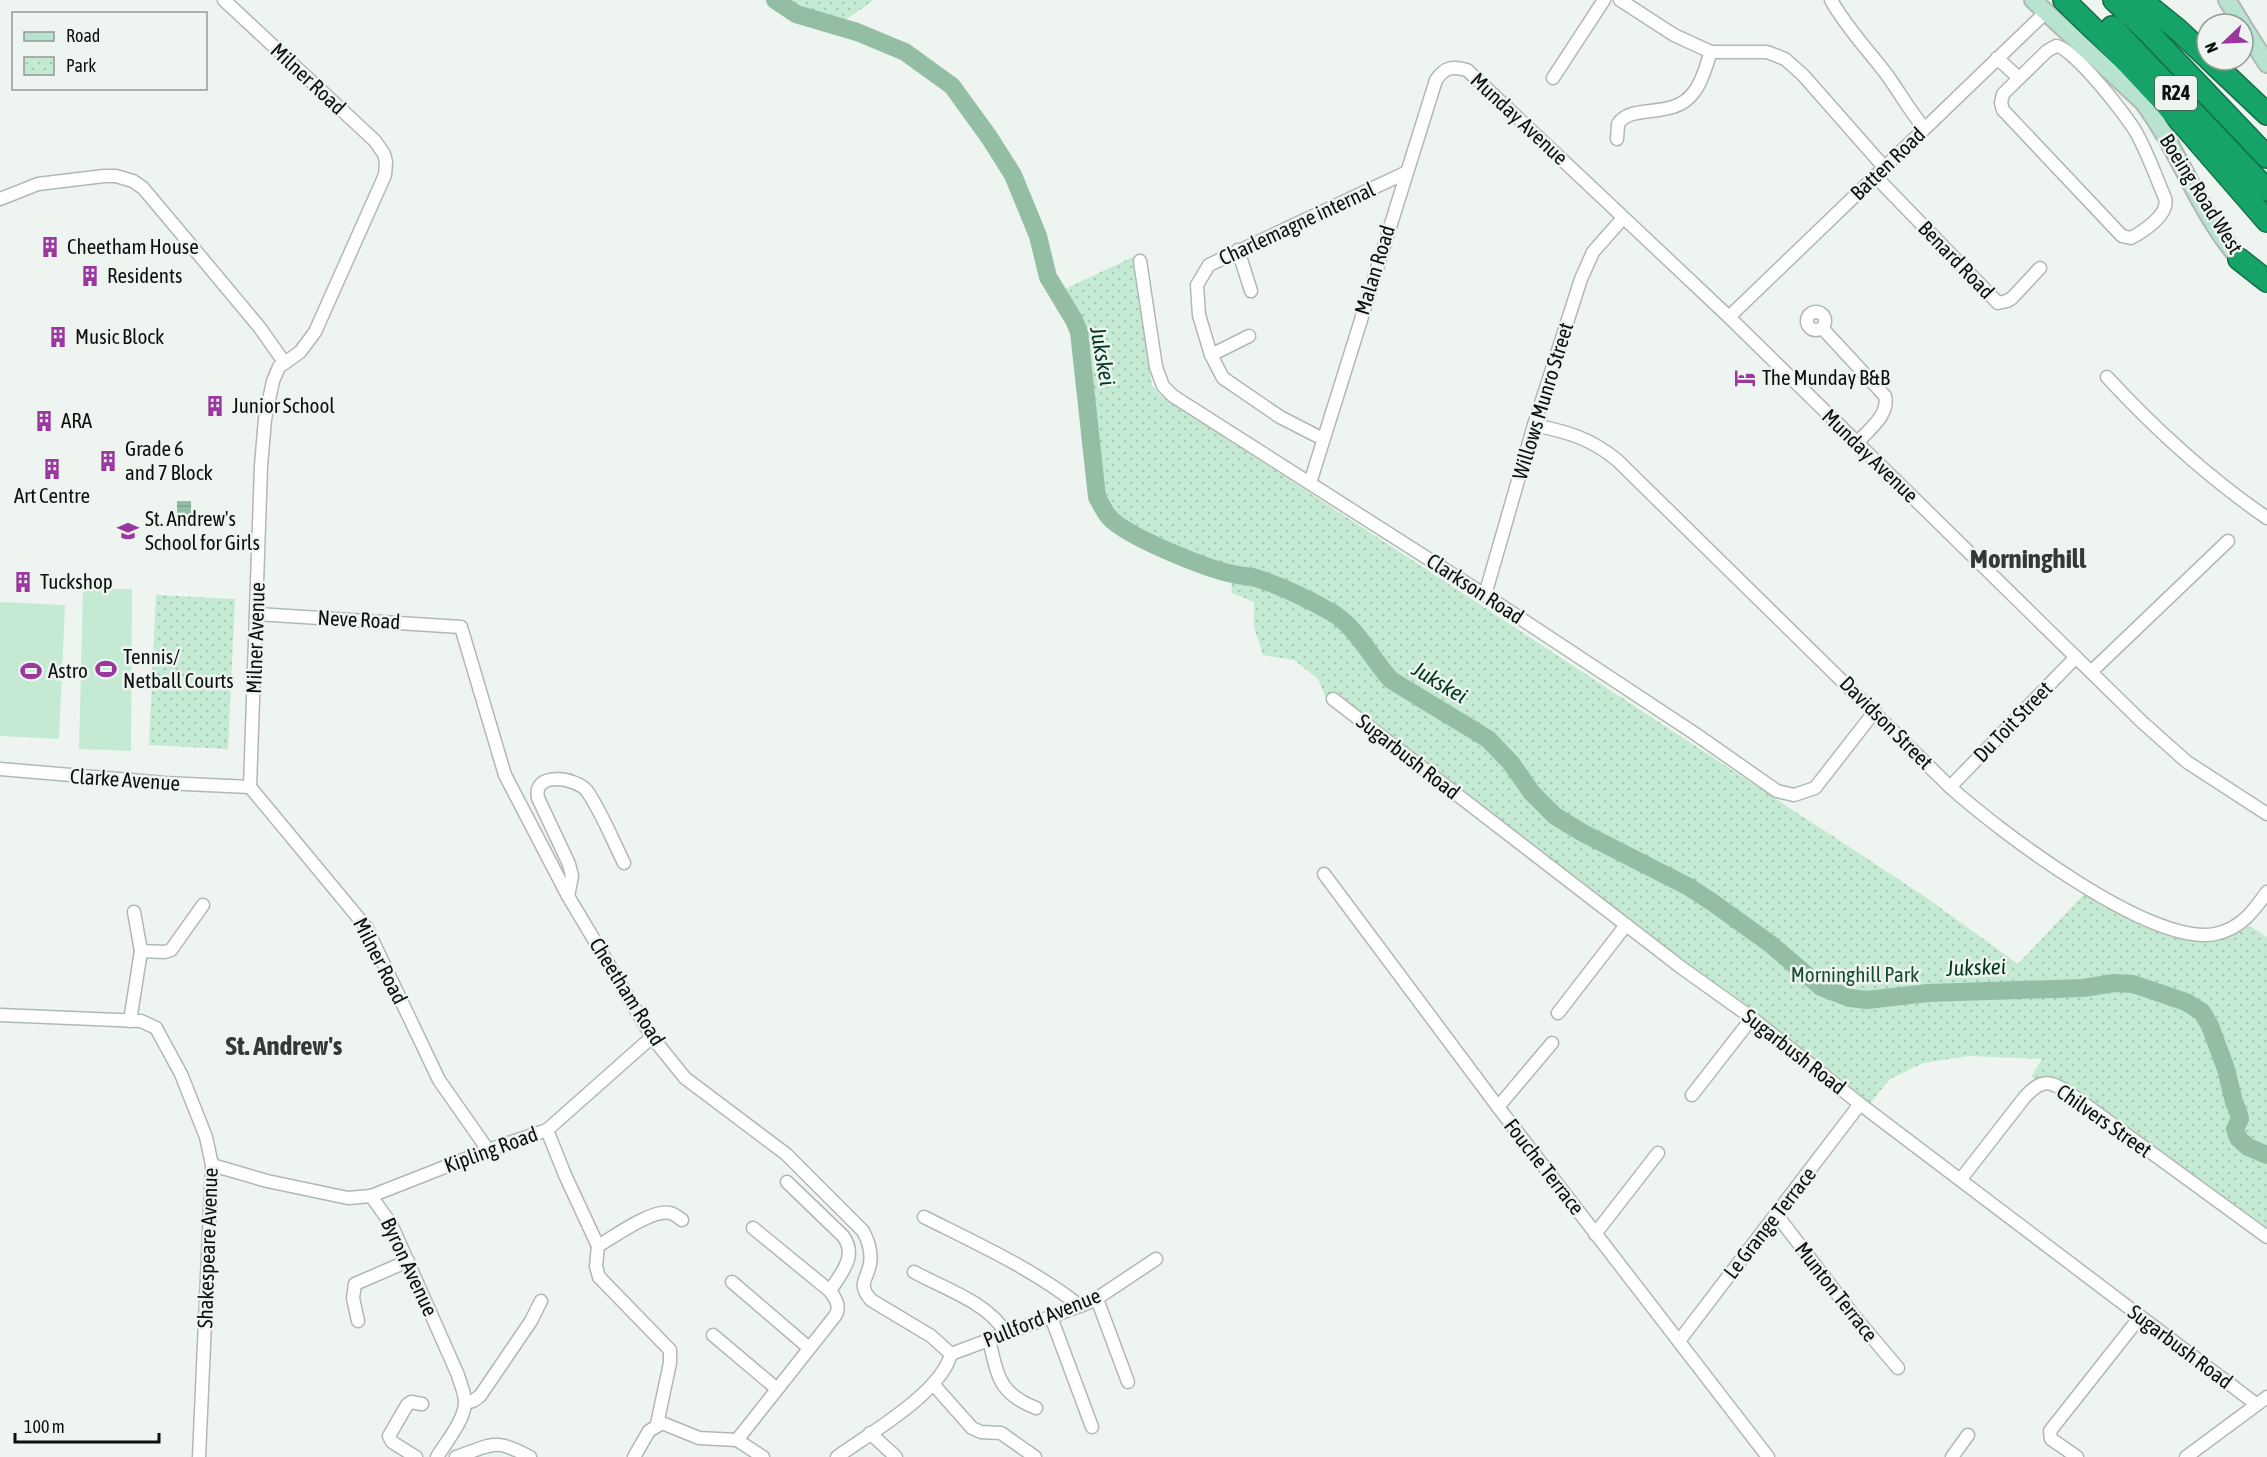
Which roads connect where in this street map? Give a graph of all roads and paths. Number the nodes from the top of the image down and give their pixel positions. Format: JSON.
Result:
{"nodes":[{"id":1,"x":224,"y":0,"type":"edge"},
{"id":2,"x":1604,"y":0,"type":"edge"},
{"id":3,"x":1620,"y":0,"type":"edge"},
{"id":4,"x":1831,"y":0,"type":"edge"},
{"id":5,"x":2033,"y":0,"type":"edge"},
{"id":6,"x":2082,"y":0,"type":"edge"},
{"id":7,"x":2114,"y":0,"type":"edge"},
{"id":8,"x":2141,"y":0,"type":"edge"},
{"id":9,"x":2055,"y":5,"type":"edge"},
{"id":10,"x":2195,"y":45,"type":"edge"},
{"id":11,"x":2262,"y":45,"type":"edge"},
{"id":12,"x":1711,"y":52,"type":"junction"},
{"id":13,"x":1997,"y":58,"type":"junction"},
{"id":14,"x":2267,"y":64,"type":"edge"},
{"id":15,"x":1453,"y":66,"type":"joint"},
{"id":16,"x":2224,"y":72,"type":"edge"},
{"id":17,"x":1553,"y":78,"type":"dead end"},
{"id":18,"x":2019,"y":78,"type":"junction"},
{"id":19,"x":2267,"y":114,"type":"edge"},
{"id":20,"x":1924,"y":128,"type":"junction"},
{"id":21,"x":1617,"y":139,"type":"dead end"},
{"id":22,"x":2267,"y":157,"type":"edge"},
{"id":23,"x":386,"y":162,"type":"joint"},
{"id":24,"x":1880,"y":172,"type":"junction"},
{"id":25,"x":1406,"y":173,"type":"junction"},
{"id":26,"x":2267,"y":190,"type":"edge"},
{"id":27,"x":0,"y":199,"type":"edge"},
{"id":28,"x":1623,"y":218,"type":"junction"},
{"id":29,"x":2265,"y":219,"type":"edge"},
{"id":30,"x":1238,"y":250,"type":"junction"},
{"id":31,"x":2240,"y":259,"type":"junction"},
{"id":32,"x":1140,"y":261,"type":"dead end"},
{"id":33,"x":2040,"y":268,"type":"dead end"},
{"id":34,"x":2267,"y":282,"type":"edge"},
{"id":35,"x":2267,"y":287,"type":"edge"},
{"id":36,"x":1251,"y":291,"type":"dead end"},
{"id":37,"x":1729,"y":317,"type":"junction"},
{"id":38,"x":1823,"y":329,"type":"dead end"},
{"id":39,"x":1249,"y":336,"type":"dead end"},
{"id":40,"x":1211,"y":354,"type":"junction"},
{"id":41,"x":284,"y":362,"type":"junction"},
{"id":42,"x":2107,"y":377,"type":"dead end"},
{"id":43,"x":1534,"y":425,"type":"junction"},
{"id":44,"x":1323,"y":439,"type":"junction"},
{"id":45,"x":1857,"y":443,"type":"junction"},
{"id":46,"x":1310,"y":483,"type":"junction"},
{"id":47,"x":2265,"y":512,"type":"edge"},
{"id":48,"x":2228,"y":541,"type":"dead end"},
{"id":49,"x":1485,"y":596,"type":"junction"},
{"id":50,"x":257,"y":614,"type":"junction"},
{"id":51,"x":461,"y":627,"type":"joint"},
{"id":52,"x":2076,"y":657,"type":"junction"},
{"id":53,"x":2092,"y":671,"type":"junction"},
{"id":54,"x":1333,"y":699,"type":"dead end"},
{"id":55,"x":1875,"y":711,"type":"junction"},
{"id":56,"x":0,"y":769,"type":"edge"},
{"id":57,"x":250,"y":787,"type":"junction"},
{"id":58,"x":1950,"y":787,"type":"junction"},
{"id":59,"x":2267,"y":814,"type":"edge"},
{"id":60,"x":624,"y":863,"type":"dead end"},
{"id":61,"x":1324,"y":874,"type":"dead end"},
{"id":62,"x":2267,"y":892,"type":"edge"},
{"id":63,"x":568,"y":896,"type":"junction"},
{"id":64,"x":203,"y":905,"type":"dead end"},
{"id":65,"x":135,"y":912,"type":"dead end"},
{"id":66,"x":1626,"y":925,"type":"junction"},
{"id":67,"x":141,"y":951,"type":"junction"},
{"id":68,"x":1558,"y":1013,"type":"dead end"},
{"id":69,"x":0,"y":1015,"type":"edge"},
{"id":70,"x":1752,"y":1018,"type":"junction"},
{"id":71,"x":130,"y":1021,"type":"junction"},
{"id":72,"x":652,"y":1037,"type":"junction"},
{"id":73,"x":1552,"y":1043,"type":"dead end"},
{"id":74,"x":1692,"y":1095,"type":"dead end"},
{"id":75,"x":1860,"y":1104,"type":"junction"},
{"id":76,"x":1498,"y":1107,"type":"junction"},
{"id":77,"x":547,"y":1130,"type":"junction"},
{"id":78,"x":488,"y":1150,"type":"junction"},
{"id":79,"x":1658,"y":1153,"type":"dead end"},
{"id":80,"x":212,"y":1165,"type":"junction"},
{"id":81,"x":1961,"y":1179,"type":"junction"},
{"id":82,"x":787,"y":1182,"type":"dead end"},
{"id":83,"x":371,"y":1196,"type":"junction"},
{"id":84,"x":1776,"y":1214,"type":"junction"},
{"id":85,"x":924,"y":1217,"type":"dead end"},
{"id":86,"x":682,"y":1220,"type":"dead end"},
{"id":87,"x":753,"y":1228,"type":"dead end"},
{"id":88,"x":1595,"y":1234,"type":"junction"},
{"id":89,"x":2267,"y":1237,"type":"edge"},
{"id":90,"x":598,"y":1246,"type":"junction"},
{"id":91,"x":1156,"y":1259,"type":"dead end"},
{"id":92,"x":408,"y":1261,"type":"junction"},
{"id":93,"x":914,"y":1272,"type":"dead end"},
{"id":94,"x":732,"y":1282,"type":"dead end"},
{"id":95,"x":830,"y":1291,"type":"junction"},
{"id":96,"x":1097,"y":1299,"type":"junction"},
{"id":97,"x":541,"y":1301,"type":"dead end"},
{"id":98,"x":1080,"y":1306,"type":"junction"},
{"id":99,"x":1051,"y":1317,"type":"junction"},
{"id":100,"x":2139,"y":1317,"type":"junction"},
{"id":101,"x":358,"y":1321,"type":"dead end"},
{"id":102,"x":1006,"y":1333,"type":"junction"},
{"id":103,"x":713,"y":1335,"type":"dead end"},
{"id":104,"x":989,"y":1340,"type":"junction"},
{"id":105,"x":1679,"y":1341,"type":"junction"},
{"id":106,"x":809,"y":1348,"type":"junction"},
{"id":107,"x":951,"y":1354,"type":"junction"},
{"id":108,"x":1898,"y":1368,"type":"dead end"},
{"id":109,"x":1128,"y":1383,"type":"dead end"},
{"id":110,"x":933,"y":1384,"type":"junction"},
{"id":111,"x":777,"y":1389,"type":"junction"},
{"id":112,"x":2262,"y":1401,"type":"edge"},
{"id":113,"x":465,"y":1403,"type":"junction"},
{"id":114,"x":422,"y":1404,"type":"dead end"},
{"id":115,"x":1036,"y":1408,"type":"dead end"},
{"id":116,"x":657,"y":1424,"type":"junction"},
{"id":117,"x":1092,"y":1427,"type":"dead end"},
{"id":118,"x":870,"y":1433,"type":"junction"},
{"id":119,"x":1968,"y":1435,"type":"dead end"},
{"id":120,"x":737,"y":1440,"type":"junction"},
{"id":121,"x":199,"y":1457,"type":"edge"},
{"id":122,"x":416,"y":1457,"type":"edge"},
{"id":123,"x":437,"y":1457,"type":"edge"},
{"id":124,"x":456,"y":1457,"type":"edge"},
{"id":125,"x":530,"y":1457,"type":"edge"},
{"id":126,"x":634,"y":1457,"type":"edge"},
{"id":127,"x":763,"y":1457,"type":"edge"},
{"id":128,"x":837,"y":1457,"type":"edge"},
{"id":129,"x":896,"y":1457,"type":"edge"},
{"id":130,"x":1035,"y":1457,"type":"edge"},
{"id":131,"x":1768,"y":1457,"type":"edge"},
{"id":132,"x":1952,"y":1457,"type":"edge"},
{"id":133,"x":2077,"y":1457,"type":"edge"},
{"id":134,"x":2186,"y":1457,"type":"edge"}],
"edges":[{"from":1,"to":23,"type":"street","name":"Milner Road"},
{"from":2,"to":17,"type":"street"},
{"from":3,"to":12,"type":"street"},
{"from":4,"to":20,"type":"street"},
{"from":5,"to":9,"type":"street","name":"Boeing Road West"},
{"from":6,"to":26,"type":"highway","number":"R24"},
{"from":7,"to":22,"type":"highway","number":"R24"},
{"from":8,"to":10,"type":"highway"},
{"from":9,"to":13,"type":"street","name":"Batten Road"},
{"from":9,"to":29,"type":"highway"},
{"from":9,"to":31,"type":"street","name":"Boeing Road West"},
{"from":11,"to":14,"type":"street"},
{"from":12,"to":21,"type":"street"},
{"from":12,"to":24,"type":"street"},
{"from":13,"to":18,"type":"street"},
{"from":13,"to":20,"type":"street","name":"Batten Road"},
{"from":15,"to":25,"type":"street","name":"Malan Road"},
{"from":15,"to":28,"type":"street","name":"Munday Avenue"},
{"from":16,"to":19,"type":"highway"},
{"from":18,"to":18,"type":"street"},
{"from":20,"to":24,"type":"street","name":"Batten Road"},
{"from":23,"to":41,"type":"street","name":"Milner Avenue"},
{"from":24,"to":33,"type":"street","name":"Benard Road"},
{"from":24,"to":37,"type":"street","name":"Batten Road"},
{"from":25,"to":30,"type":"street","name":"Charlemagne internal"},
{"from":25,"to":44,"type":"street","name":"Malan Road"},
{"from":27,"to":41,"type":"street"},
{"from":28,"to":37,"type":"street","name":"Munday Avenue"},
{"from":28,"to":43,"type":"street","name":"Willows Munro Street"},
{"from":30,"to":36,"type":"street"},
{"from":30,"to":40,"type":"street","name":"Charlemagne internal"},
{"from":31,"to":34,"type":"highway"},
{"from":31,"to":35,"type":"street","name":"Boeing Road West"},
{"from":32,"to":46,"type":"street","name":"Clarkson Road"},
{"from":37,"to":45,"type":"street","name":"Munday Avenue"},
{"from":38,"to":45,"type":"street"},
{"from":39,"to":40,"type":"street"},
{"from":40,"to":44,"type":"street","name":"Charlemagne internal"},
{"from":41,"to":50,"type":"street","name":"Milner Avenue"},
{"from":42,"to":47,"type":"street"},
{"from":43,"to":49,"type":"street","name":"Willows Munro Street"},
{"from":43,"to":55,"type":"street","name":"Davidson Street"},
{"from":44,"to":46,"type":"street","name":"Malan Road"},
{"from":45,"to":52,"type":"street","name":"Munday Avenue"},
{"from":46,"to":49,"type":"street","name":"Clarkson Road"},
{"from":48,"to":53,"type":"street"},
{"from":49,"to":55,"type":"street","name":"Clarkson Road"},
{"from":50,"to":51,"type":"street","name":"Neve Road"},
{"from":50,"to":57,"type":"street","name":"Milner Avenue"},
{"from":51,"to":63,"type":"street","name":"Cheetham Road"},
{"from":52,"to":53,"type":"street","name":"Munday Avenue"},
{"from":52,"to":58,"type":"street","name":"Du Toit Street"},
{"from":53,"to":59,"type":"street","name":"Munday Avenue"},
{"from":54,"to":66,"type":"street","name":"Sugarbush Road"},
{"from":55,"to":58,"type":"street","name":"Davidson Street"},
{"from":56,"to":57,"type":"street","name":"Clarke Avenue"},
{"from":57,"to":78,"type":"street","name":"Milner Road"},
{"from":58,"to":62,"type":"street","name":"Davidson Street"},
{"from":60,"to":63,"type":"street"},
{"from":61,"to":76,"type":"street","name":"Fouche Terrace"},
{"from":63,"to":72,"type":"street","name":"Cheetham Road"},
{"from":64,"to":67,"type":"street"},
{"from":65,"to":67,"type":"street"},
{"from":66,"to":68,"type":"street"},
{"from":66,"to":70,"type":"street","name":"Sugarbush Road"},
{"from":67,"to":71,"type":"street"},
{"from":69,"to":71,"type":"street","name":"Shakespeare Avenue"},
{"from":70,"to":74,"type":"street"},
{"from":70,"to":75,"type":"street","name":"Sugarbush Road"},
{"from":71,"to":80,"type":"street","name":"Shakespeare Avenue"},
{"from":72,"to":77,"type":"street","name":"Kipling Road"},
{"from":72,"to":107,"type":"street","name":"Cheetham Road"},
{"from":73,"to":76,"type":"street"},
{"from":75,"to":81,"type":"street","name":"Sugarbush Road"},
{"from":75,"to":84,"type":"street","name":"Le Grange Terrace"},
{"from":76,"to":88,"type":"street","name":"Fouche Terrace"},
{"from":77,"to":78,"type":"street","name":"Kipling Road"},
{"from":77,"to":90,"type":"street"},
{"from":78,"to":83,"type":"street","name":"Kipling Road"},
{"from":79,"to":88,"type":"street"},
{"from":80,"to":83,"type":"street","name":"Byron Avenue"},
{"from":80,"to":121,"type":"street","name":"Shakespeare Avenue"},
{"from":81,"to":89,"type":"street","name":"Chilvers Street"},
{"from":81,"to":100,"type":"street","name":"Sugarbush Road"},
{"from":82,"to":95,"type":"street"},
{"from":83,"to":92,"type":"street","name":"Byron Avenue"},
{"from":84,"to":105,"type":"street","name":"Le Grange Terrace"},
{"from":84,"to":108,"type":"street","name":"Munton Terrace"},
{"from":85,"to":98,"type":"street"},
{"from":86,"to":90,"type":"street"},
{"from":87,"to":95,"type":"street"},
{"from":88,"to":105,"type":"street","name":"Fouche Terrace"},
{"from":90,"to":116,"type":"street"},
{"from":91,"to":96,"type":"street","name":"Pullford Avenue"},
{"from":92,"to":101,"type":"street"},
{"from":92,"to":113,"type":"street","name":"Byron Avenue"},
{"from":93,"to":102,"type":"street"},
{"from":94,"to":106,"type":"street"},
{"from":95,"to":106,"type":"street"},
{"from":96,"to":98,"type":"street","name":"Pullford Avenue"},
{"from":96,"to":109,"type":"street"},
{"from":97,"to":113,"type":"street"},
{"from":98,"to":99,"type":"street","name":"Pullford Avenue"},
{"from":99,"to":102,"type":"street","name":"Pullford Avenue"},
{"from":99,"to":117,"type":"street"},
{"from":100,"to":112,"type":"street","name":"Sugarbush Road"},
{"from":100,"to":133,"type":"street"},
{"from":102,"to":104,"type":"street","name":"Pullford Avenue"},
{"from":103,"to":111,"type":"street"},
{"from":104,"to":107,"type":"street","name":"Pullford Avenue"},
{"from":104,"to":115,"type":"street"},
{"from":105,"to":131,"type":"street","name":"Fouche Terrace"},
{"from":106,"to":111,"type":"street"},
{"from":107,"to":110,"type":"street"},
{"from":110,"to":118,"type":"street"},
{"from":110,"to":130,"type":"street"},
{"from":111,"to":120,"type":"street"},
{"from":112,"to":134,"type":"street"},
{"from":113,"to":123,"type":"street"},
{"from":114,"to":122,"type":"street"},
{"from":116,"to":120,"type":"street"},
{"from":116,"to":126,"type":"street"},
{"from":118,"to":128,"type":"street"},
{"from":118,"to":129,"type":"street"},
{"from":119,"to":132,"type":"street"},
{"from":120,"to":127,"type":"street"},
{"from":124,"to":125,"type":"street"}]}
